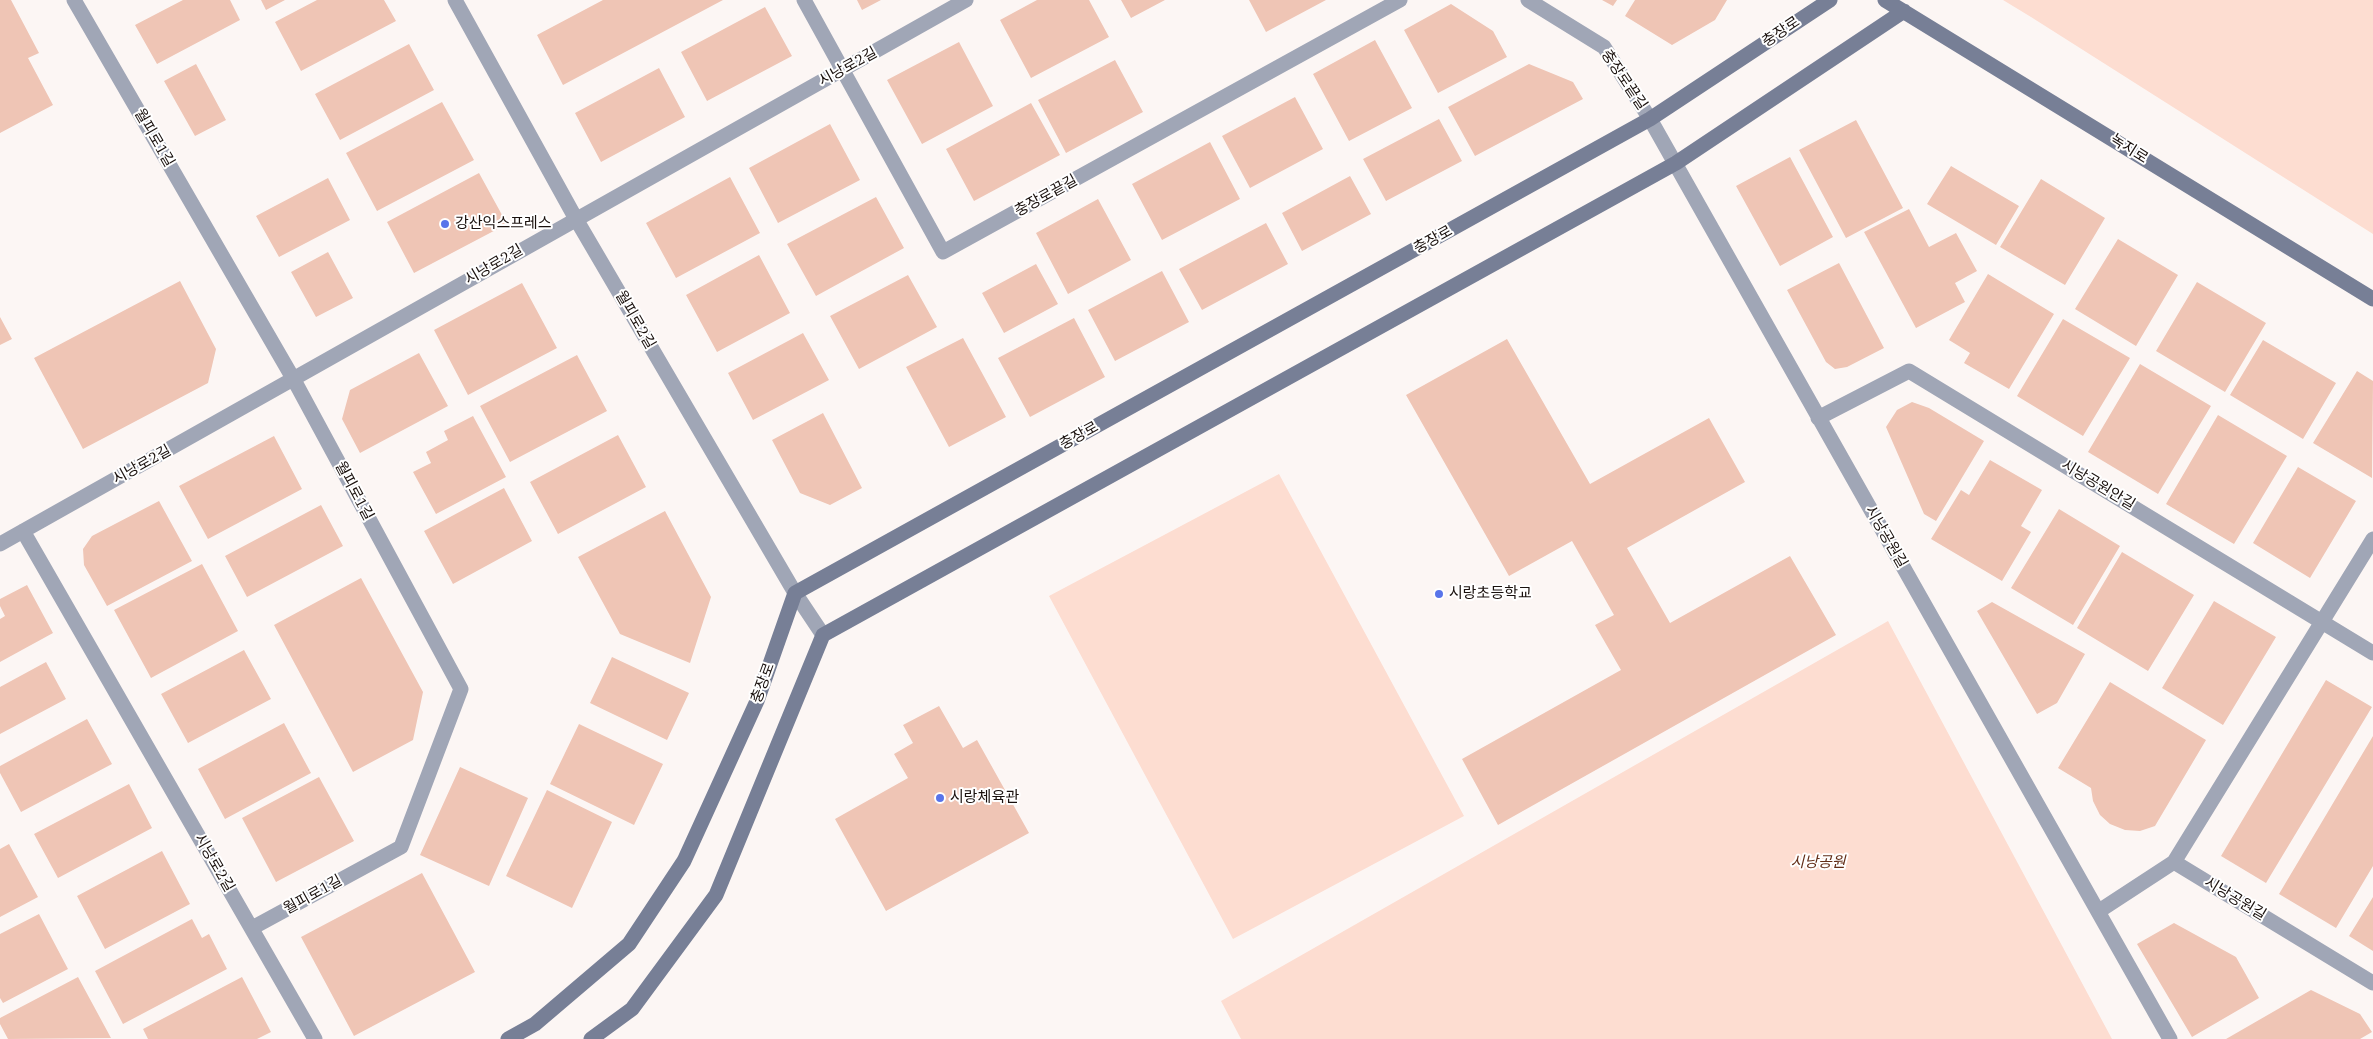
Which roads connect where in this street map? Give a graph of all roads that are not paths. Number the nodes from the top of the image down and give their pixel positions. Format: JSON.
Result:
{"nodes":[{"id":1,"x":74,"y":0,"type":"edge"},
{"id":2,"x":455,"y":0,"type":"edge"},
{"id":3,"x":804,"y":0,"type":"edge"},
{"id":4,"x":966,"y":0,"type":"edge"},
{"id":5,"x":1400,"y":0,"type":"edge"},
{"id":6,"x":1528,"y":0,"type":"edge"},
{"id":7,"x":1830,"y":0,"type":"edge"},
{"id":8,"x":1885,"y":0,"type":"edge"},
{"id":9,"x":1904,"y":11,"type":"junction"},
{"id":10,"x":843,"y":70,"type":"junction"},
{"id":11,"x":1650,"y":119,"type":"junction"},
{"id":12,"x":1676,"y":163,"type":"junction"},
{"id":13,"x":576,"y":219,"type":"junction"},
{"id":14,"x":2373,"y":299,"type":"edge"},
{"id":15,"x":294,"y":380,"type":"junction"},
{"id":16,"x":1818,"y":418,"type":"junction"},
{"id":17,"x":23,"y":531,"type":"junction"},
{"id":18,"x":2373,"y":539,"type":"edge"},
{"id":19,"x":0,"y":544,"type":"edge"},
{"id":20,"x":795,"y":593,"type":"junction"},
{"id":21,"x":2322,"y":621,"type":"junction"},
{"id":22,"x":823,"y":635,"type":"junction"},
{"id":23,"x":2373,"y":653,"type":"edge"},
{"id":24,"x":2174,"y":862,"type":"junction"},
{"id":25,"x":2099,"y":911,"type":"junction"},
{"id":26,"x":252,"y":928,"type":"junction"},
{"id":27,"x":2373,"y":983,"type":"edge"},
{"id":28,"x":315,"y":1039,"type":"edge"},
{"id":29,"x":508,"y":1039,"type":"edge"},
{"id":30,"x":591,"y":1039,"type":"edge"},
{"id":31,"x":2170,"y":1039,"type":"edge"}],
"edges":[{"from":1,"to":15,"type":"street","name":"월피로1길"},
{"from":2,"to":13,"type":"street","name":"월피로2길"},
{"from":3,"to":10,"type":"street","name":"충장로끝길"},
{"from":4,"to":10,"type":"street","name":"시낭로2길"},
{"from":5,"to":10,"type":"street","name":"충장로끝길"},
{"from":6,"to":11,"type":"street","name":"충장로끝길"},
{"from":7,"to":11,"type":"street","name":"충장로"},
{"from":8,"to":9,"type":"street","name":"녹지로"},
{"from":9,"to":12,"type":"street"},
{"from":9,"to":14,"type":"street","name":"녹지로"},
{"from":10,"to":13,"type":"street","name":"시낭로2길"},
{"from":11,"to":12,"type":"street","name":"충장로끝길"},
{"from":11,"to":20,"type":"street","name":"충장로"},
{"from":12,"to":16,"type":"street","name":"시낭공원길"},
{"from":12,"to":22,"type":"street"},
{"from":13,"to":15,"type":"street","name":"시낭로2길"},
{"from":13,"to":20,"type":"street","name":"월피로2길"},
{"from":15,"to":17,"type":"street","name":"시낭로2길"},
{"from":15,"to":26,"type":"street","name":"월피로1길"},
{"from":16,"to":21,"type":"street","name":"시낭공원안길"},
{"from":16,"to":25,"type":"street","name":"시낭공원길"},
{"from":17,"to":19,"type":"street","name":"시낭로2길"},
{"from":17,"to":26,"type":"street","name":"시낭로2길"},
{"from":18,"to":21,"type":"street"},
{"from":20,"to":22,"type":"street","name":"월피로2길"},
{"from":20,"to":29,"type":"street","name":"충장로"},
{"from":21,"to":23,"type":"street","name":"시낭공원안길"},
{"from":21,"to":24,"type":"street"},
{"from":22,"to":30,"type":"street"},
{"from":24,"to":25,"type":"street"},
{"from":24,"to":27,"type":"street","name":"시낭공원길"},
{"from":25,"to":31,"type":"street","name":"시낭공원길"},
{"from":26,"to":28,"type":"street","name":"시낭로2길"}]}
